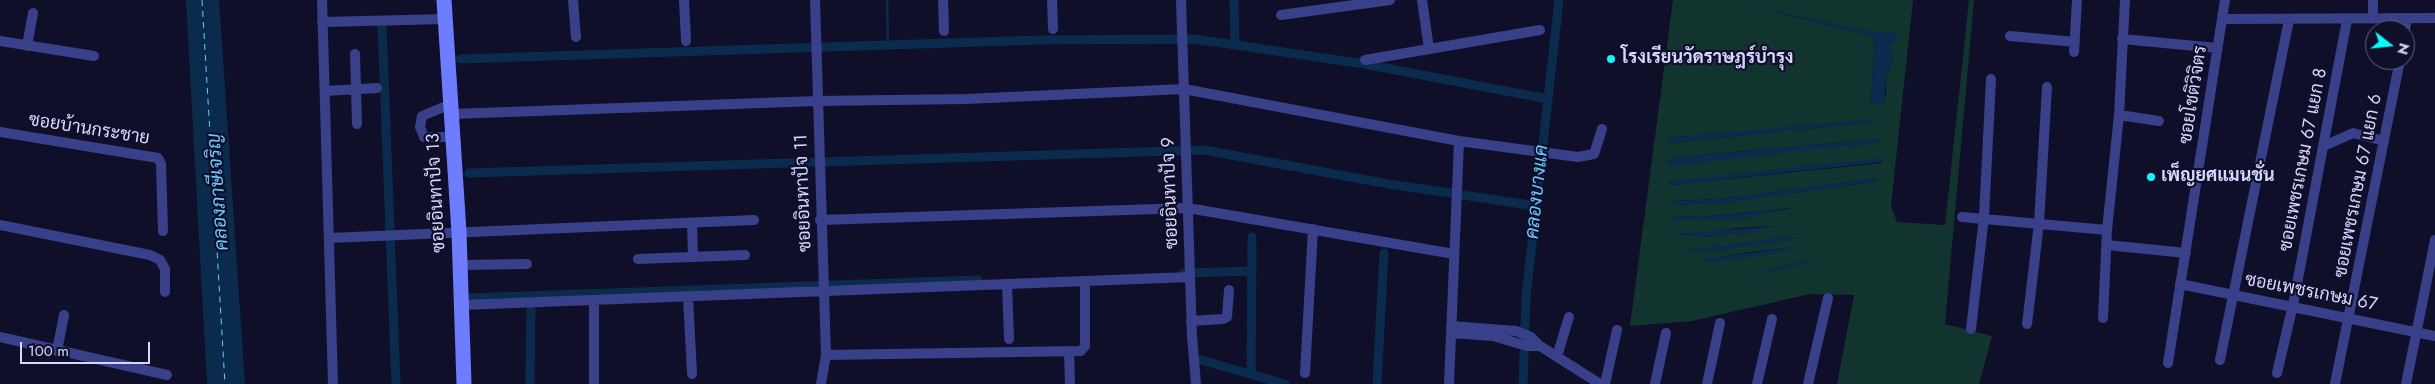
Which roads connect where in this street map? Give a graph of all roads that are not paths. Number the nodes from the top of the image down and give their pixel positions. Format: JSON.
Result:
{"nodes":[{"id":1,"x":322,"y":0,"type":"edge"},
{"id":2,"x":444,"y":0,"type":"edge"},
{"id":3,"x":573,"y":0,"type":"edge"},
{"id":4,"x":684,"y":0,"type":"edge"},
{"id":5,"x":815,"y":0,"type":"edge"},
{"id":6,"x":942,"y":0,"type":"edge"},
{"id":7,"x":1052,"y":0,"type":"edge"},
{"id":8,"x":1181,"y":0,"type":"edge"},
{"id":9,"x":1390,"y":0,"type":"edge"},
{"id":10,"x":1422,"y":0,"type":"edge"},
{"id":11,"x":2077,"y":0,"type":"edge"},
{"id":12,"x":2125,"y":0,"type":"edge"},
{"id":13,"x":2225,"y":0,"type":"edge"},
{"id":14,"x":2373,"y":0,"type":"edge"},
{"id":15,"x":33,"y":13,"type":"dead end"},
{"id":16,"x":1281,"y":16,"type":"dead end"},
{"id":17,"x":446,"y":18,"type":"junction"},
{"id":18,"x":2407,"y":18,"type":"joint"},
{"id":19,"x":2435,"y":18,"type":"edge"},
{"id":20,"x":2223,"y":19,"type":"junction"},
{"id":21,"x":2372,"y":19,"type":"junction"},
{"id":22,"x":2289,"y":20,"type":"junction"},
{"id":23,"x":2347,"y":20,"type":"junction"},
{"id":24,"x":322,"y":22,"type":"junction"},
{"id":25,"x":1053,"y":29,"type":"dead end"},
{"id":26,"x":1540,"y":30,"type":"dead end"},
{"id":27,"x":944,"y":31,"type":"dead end"},
{"id":28,"x":2010,"y":36,"type":"dead end"},
{"id":29,"x":576,"y":37,"type":"dead end"},
{"id":30,"x":2122,"y":39,"type":"junction"},
{"id":31,"x":0,"y":41,"type":"edge"},
{"id":32,"x":686,"y":41,"type":"dead end"},
{"id":33,"x":27,"y":46,"type":"junction"},
{"id":34,"x":2217,"y":48,"type":"junction"},
{"id":35,"x":1429,"y":49,"type":"junction"},
{"id":36,"x":355,"y":54,"type":"dead end"},
{"id":37,"x":94,"y":56,"type":"dead end"},
{"id":38,"x":1365,"y":60,"type":"dead end"},
{"id":39,"x":2398,"y":70,"type":"edge"},
{"id":40,"x":1991,"y":79,"type":"dead end"},
{"id":41,"x":2047,"y":87,"type":"dead end"},
{"id":42,"x":377,"y":88,"type":"dead end"},
{"id":43,"x":356,"y":89,"type":"junction"},
{"id":44,"x":1184,"y":89,"type":"junction"},
{"id":45,"x":325,"y":91,"type":"junction"},
{"id":46,"x":817,"y":101,"type":"junction"},
{"id":47,"x":451,"y":109,"type":"junction"},
{"id":48,"x":2118,"y":115,"type":"junction"},
{"id":49,"x":2160,"y":121,"type":"dead end"},
{"id":50,"x":357,"y":124,"type":"dead end"},
{"id":51,"x":1602,"y":129,"type":"dead end"},
{"id":52,"x":0,"y":132,"type":"edge"},
{"id":53,"x":453,"y":137,"type":"junction"},
{"id":54,"x":2384,"y":140,"type":"junction"},
{"id":55,"x":1459,"y":141,"type":"junction"},
{"id":56,"x":2326,"y":145,"type":"dead end"},
{"id":57,"x":1188,"y":208,"type":"junction"},
{"id":58,"x":1962,"y":217,"type":"dead end"},
{"id":59,"x":1984,"y":217,"type":"junction"},
{"id":60,"x":754,"y":220,"type":"dead end"},
{"id":61,"x":820,"y":220,"type":"junction"},
{"id":62,"x":692,"y":223,"type":"junction"},
{"id":63,"x":2039,"y":223,"type":"junction"},
{"id":64,"x":0,"y":225,"type":"edge"},
{"id":65,"x":1313,"y":229,"type":"junction"},
{"id":66,"x":2107,"y":230,"type":"junction"},
{"id":67,"x":163,"y":231,"type":"dead end"},
{"id":68,"x":459,"y":232,"type":"junction"},
{"id":69,"x":329,"y":238,"type":"junction"},
{"id":70,"x":2435,"y":240,"type":"edge"},
{"id":71,"x":2106,"y":245,"type":"junction"},
{"id":72,"x":2186,"y":252,"type":"junction"},
{"id":73,"x":1454,"y":254,"type":"junction"},
{"id":74,"x":745,"y":255,"type":"dead end"},
{"id":75,"x":693,"y":257,"type":"junction"},
{"id":76,"x":638,"y":259,"type":"dead end"},
{"id":77,"x":527,"y":264,"type":"dead end"},
{"id":78,"x":460,"y":265,"type":"junction"},
{"id":79,"x":1190,"y":277,"type":"junction"},
{"id":80,"x":1085,"y":281,"type":"junction"},
{"id":81,"x":1007,"y":284,"type":"junction"},
{"id":82,"x":2180,"y":284,"type":"junction"},
{"id":83,"x":823,"y":288,"type":"junction"},
{"id":84,"x":1229,"y":290,"type":"dead end"},
{"id":85,"x":164,"y":292,"type":"dead end"},
{"id":86,"x":2232,"y":294,"type":"junction"},
{"id":87,"x":688,"y":296,"type":"junction"},
{"id":88,"x":1828,"y":298,"type":"dead end"},
{"id":89,"x":594,"y":300,"type":"junction"},
{"id":90,"x":2293,"y":305,"type":"junction"},
{"id":91,"x":462,"y":306,"type":"junction"},
{"id":92,"x":64,"y":315,"type":"dead end"},
{"id":93,"x":1569,"y":317,"type":"dead end"},
{"id":94,"x":2103,"y":318,"type":"dead end"},
{"id":95,"x":2349,"y":318,"type":"junction"},
{"id":96,"x":1772,"y":319,"type":"dead end"},
{"id":97,"x":1191,"y":321,"type":"junction"},
{"id":98,"x":1720,"y":323,"type":"dead end"},
{"id":99,"x":2027,"y":324,"type":"dead end"},
{"id":100,"x":1971,"y":329,"type":"dead end"},
{"id":101,"x":1451,"y":330,"type":"junction"},
{"id":102,"x":1617,"y":330,"type":"dead end"},
{"id":103,"x":2417,"y":331,"type":"junction"},
{"id":104,"x":1666,"y":333,"type":"dead end"},
{"id":105,"x":2435,"y":336,"type":"edge"},
{"id":106,"x":0,"y":337,"type":"edge"},
{"id":107,"x":1009,"y":339,"type":"dead end"},
{"id":108,"x":57,"y":351,"type":"junction"},
{"id":109,"x":1069,"y":352,"type":"junction"},
{"id":110,"x":826,"y":355,"type":"junction"},
{"id":111,"x":1556,"y":356,"type":"junction"},
{"id":112,"x":2220,"y":360,"type":"dead end"},
{"id":113,"x":2168,"y":363,"type":"dead end"},
{"id":114,"x":2277,"y":372,"type":"dead end"},
{"id":115,"x":1305,"y":373,"type":"dead end"},
{"id":116,"x":692,"y":374,"type":"dead end"},
{"id":117,"x":167,"y":375,"type":"dead end"},
{"id":118,"x":333,"y":384,"type":"edge"},
{"id":119,"x":464,"y":384,"type":"edge"},
{"id":120,"x":594,"y":384,"type":"edge"},
{"id":121,"x":822,"y":384,"type":"edge"},
{"id":122,"x":1070,"y":384,"type":"edge"},
{"id":123,"x":1196,"y":384,"type":"edge"},
{"id":124,"x":1449,"y":384,"type":"edge"},
{"id":125,"x":1600,"y":384,"type":"edge"},
{"id":126,"x":1605,"y":384,"type":"edge"},
{"id":127,"x":1655,"y":384,"type":"edge"},
{"id":128,"x":1707,"y":384,"type":"edge"},
{"id":129,"x":1757,"y":384,"type":"edge"},
{"id":130,"x":1808,"y":384,"type":"edge"},
{"id":131,"x":2335,"y":384,"type":"edge"},
{"id":132,"x":2406,"y":384,"type":"edge"}],
"edges":[{"from":1,"to":24,"type":"street"},
{"from":2,"to":17,"type":"street","name":"ซอยอินทาปัจ 13"},
{"from":3,"to":29,"type":"street"},
{"from":4,"to":32,"type":"street"},
{"from":5,"to":46,"type":"street","name":"ซอยอินทาปัจ 11"},
{"from":6,"to":27,"type":"street"},
{"from":7,"to":25,"type":"street"},
{"from":8,"to":44,"type":"street","name":"ซอยอินทาปัจ 9"},
{"from":9,"to":16,"type":"street"},
{"from":10,"to":35,"type":"street"},
{"from":11,"to":28,"type":"street"},
{"from":12,"to":30,"type":"street"},
{"from":13,"to":20,"type":"street","name":"ซอยโชติวิจิตร"},
{"from":14,"to":21,"type":"street"},
{"from":15,"to":33,"type":"street"},
{"from":17,"to":24,"type":"street"},
{"from":17,"to":47,"type":"street","name":"ซอยอินทาปัจ 13"},
{"from":18,"to":19,"type":"street"},
{"from":18,"to":21,"type":"street"},
{"from":20,"to":22,"type":"street"},
{"from":20,"to":34,"type":"street","name":"ซอยโชติวิจิตร"},
{"from":21,"to":23,"type":"street"},
{"from":22,"to":23,"type":"street"},
{"from":22,"to":86,"type":"street"},
{"from":23,"to":90,"type":"street","name":"ซอยเพชรเกษม 67 แยก 8"},
{"from":24,"to":45,"type":"street"},
{"from":26,"to":35,"type":"street"},
{"from":30,"to":34,"type":"street"},
{"from":30,"to":48,"type":"street"},
{"from":31,"to":33,"type":"street"},
{"from":33,"to":37,"type":"street"},
{"from":34,"to":72,"type":"street","name":"ซอยโชติวิจิตร"},
{"from":35,"to":38,"type":"street"},
{"from":36,"to":43,"type":"street"},
{"from":39,"to":54,"type":"street","name":"ซอยเพชรเกษม 67 แยก 6"},
{"from":40,"to":59,"type":"street"},
{"from":41,"to":63,"type":"street"},
{"from":42,"to":43,"type":"street"},
{"from":43,"to":45,"type":"street"},
{"from":43,"to":50,"type":"street"},
{"from":44,"to":46,"type":"street"},
{"from":44,"to":55,"type":"street"},
{"from":44,"to":57,"type":"street","name":"ซอยอินทาปัจ 9"},
{"from":45,"to":69,"type":"street"},
{"from":46,"to":47,"type":"street"},
{"from":46,"to":61,"type":"street","name":"ซอยอินทาปัจ 11"},
{"from":47,"to":53,"type":"street","name":"ซอยอินทาปัจ 13"},
{"from":47,"to":53,"type":"street"},
{"from":48,"to":49,"type":"street"},
{"from":48,"to":66,"type":"street"},
{"from":51,"to":55,"type":"street"},
{"from":52,"to":67,"type":"street","name":"ซอยบ้านกระชาย"},
{"from":53,"to":68,"type":"street","name":"ซอยอินทาปัจ 13"},
{"from":54,"to":56,"type":"street"},
{"from":54,"to":95,"type":"street","name":"ซอยเพชรเกษม 67 แยก 6"},
{"from":55,"to":73,"type":"street"},
{"from":57,"to":61,"type":"street"},
{"from":57,"to":65,"type":"street"},
{"from":57,"to":79,"type":"street","name":"ซอยอินทาปัจ 9"},
{"from":58,"to":59,"type":"street"},
{"from":59,"to":63,"type":"street"},
{"from":59,"to":100,"type":"street"},
{"from":60,"to":62,"type":"street"},
{"from":61,"to":83,"type":"street","name":"ซอยอินทาปัจ 11"},
{"from":62,"to":68,"type":"street"},
{"from":62,"to":75,"type":"street"},
{"from":63,"to":66,"type":"street"},
{"from":63,"to":99,"type":"street"},
{"from":64,"to":85,"type":"street"},
{"from":65,"to":73,"type":"street"},
{"from":65,"to":115,"type":"street"},
{"from":66,"to":71,"type":"street"},
{"from":68,"to":69,"type":"street"},
{"from":68,"to":78,"type":"street","name":"ซอยอินทาปัจ 13"},
{"from":69,"to":118,"type":"street"},
{"from":70,"to":103,"type":"street"},
{"from":71,"to":72,"type":"street"},
{"from":71,"to":94,"type":"street"},
{"from":72,"to":82,"type":"street","name":"ซอยโชติวิจิตร"},
{"from":73,"to":101,"type":"street"},
{"from":74,"to":75,"type":"street"},
{"from":75,"to":76,"type":"street"},
{"from":77,"to":78,"type":"street"},
{"from":78,"to":91,"type":"street","name":"ซอยอินทาปัจ 13"},
{"from":79,"to":80,"type":"street"},
{"from":79,"to":97,"type":"street","name":"ซอยอินทาปัจ 9"},
{"from":80,"to":81,"type":"street"},
{"from":80,"to":109,"type":"street"},
{"from":81,"to":83,"type":"street"},
{"from":81,"to":107,"type":"street"},
{"from":82,"to":86,"type":"street","name":"ซอยเพชรเกษม 67"},
{"from":82,"to":113,"type":"street","name":"ซอยโชติวิจิตร"},
{"from":83,"to":87,"type":"street"},
{"from":83,"to":110,"type":"street","name":"ซอยอินทาปัจ 11"},
{"from":84,"to":97,"type":"street"},
{"from":86,"to":90,"type":"street","name":"ซอยเพชรเกษม 67"},
{"from":86,"to":112,"type":"street"},
{"from":87,"to":89,"type":"street"},
{"from":87,"to":116,"type":"street"},
{"from":88,"to":130,"type":"street"},
{"from":89,"to":91,"type":"street"},
{"from":89,"to":120,"type":"street"},
{"from":90,"to":95,"type":"street","name":"ซอยเพชรเกษม 67"},
{"from":90,"to":114,"type":"street","name":"ซอยเพชรเกษม 67 แยก 8"},
{"from":91,"to":119,"type":"street","name":"ซอยอินทาปัจ 13"},
{"from":92,"to":108,"type":"street"},
{"from":93,"to":111,"type":"street"},
{"from":95,"to":103,"type":"street","name":"ซอยเพชรเกษม 67"},
{"from":95,"to":131,"type":"street","name":"ซอยเพชรเกษม 67 แยก 6"},
{"from":96,"to":129,"type":"street"},
{"from":97,"to":123,"type":"street","name":"ซอยอินทาปัจ 9"},
{"from":98,"to":128,"type":"street"},
{"from":101,"to":111,"type":"street"},
{"from":101,"to":124,"type":"street"},
{"from":102,"to":126,"type":"street"},
{"from":103,"to":105,"type":"street","name":"ซอยเพชรเกษม 67"},
{"from":103,"to":132,"type":"street"},
{"from":104,"to":127,"type":"street"},
{"from":106,"to":108,"type":"street"},
{"from":108,"to":117,"type":"street"},
{"from":109,"to":110,"type":"street"},
{"from":109,"to":122,"type":"street"},
{"from":110,"to":121,"type":"street","name":"ซอยอินทาปัจ 11"},
{"from":111,"to":125,"type":"street"}]}
